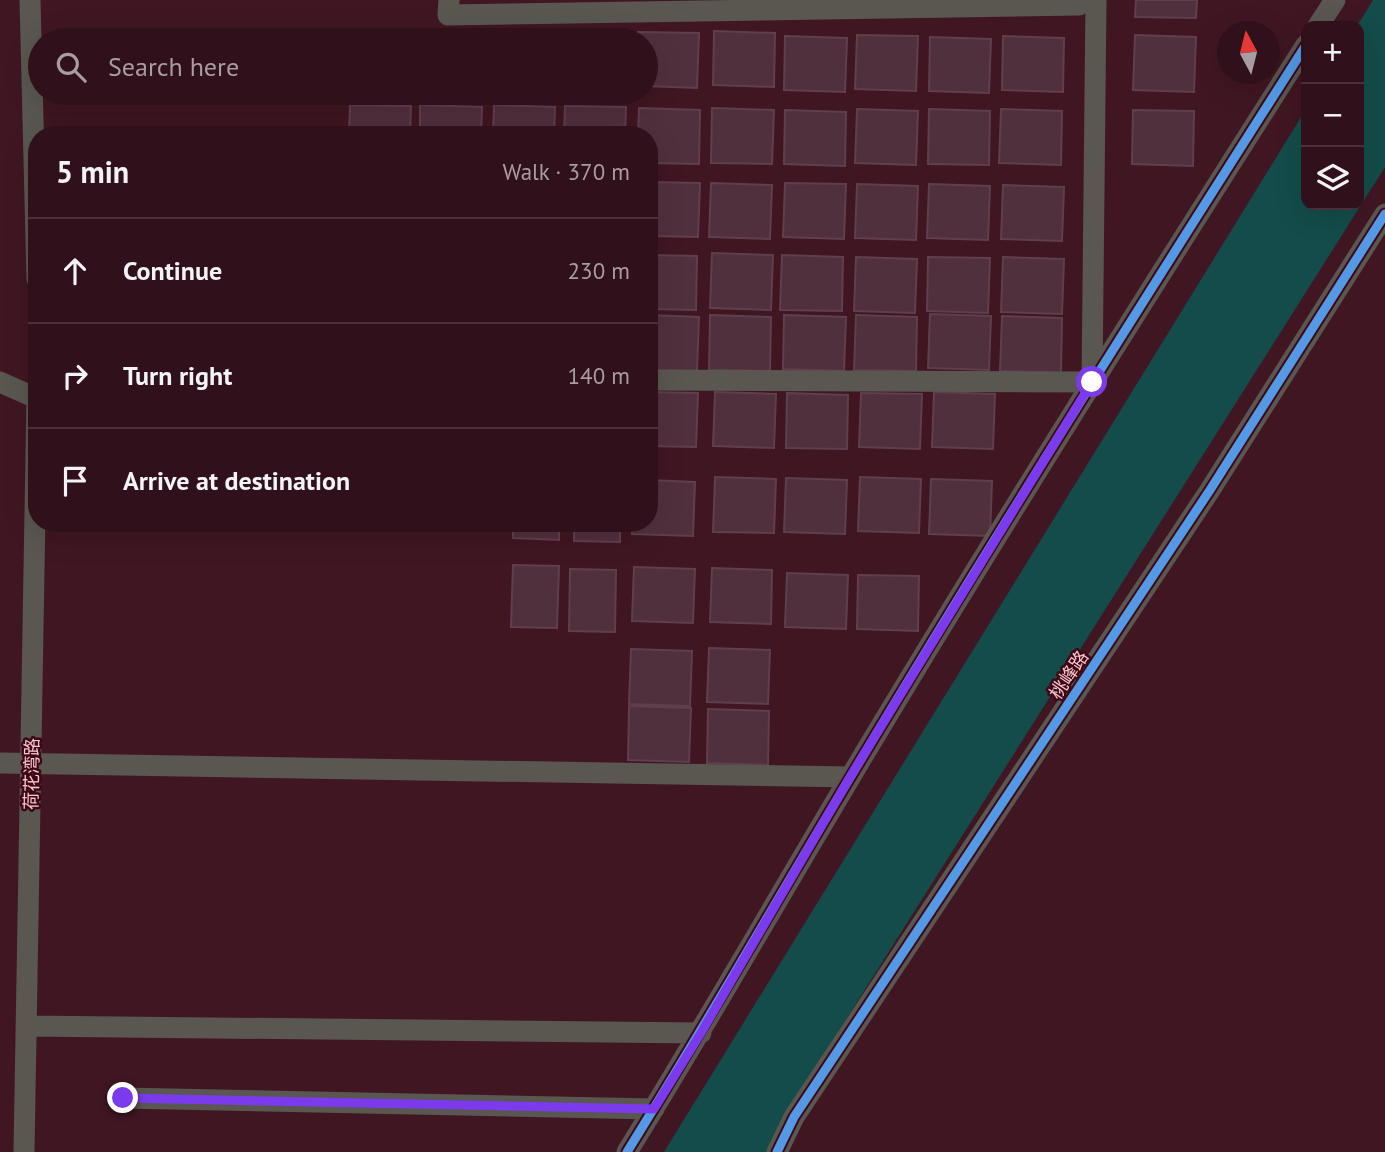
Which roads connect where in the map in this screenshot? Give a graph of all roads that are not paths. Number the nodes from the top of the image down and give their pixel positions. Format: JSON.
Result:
{"nodes":[{"id":1,"x":30,"y":0,"type":"edge"},
{"id":2,"x":449,"y":0,"type":"edge"},
{"id":3,"x":1335,"y":0,"type":"edge"},
{"id":4,"x":1088,"y":2,"type":"edge"},
{"id":5,"x":1321,"y":21,"type":"edge"},
{"id":6,"x":31,"y":28,"type":"edge"},
{"id":7,"x":1301,"y":53,"type":"edge"},
{"id":8,"x":33,"y":105,"type":"edge"},
{"id":9,"x":33,"y":126,"type":"edge"},
{"id":10,"x":1385,"y":214,"type":"edge"},
{"id":11,"x":658,"y":380,"type":"edge"},
{"id":12,"x":0,"y":382,"type":"edge"},
{"id":13,"x":1092,"y":382,"type":"junction"},
{"id":14,"x":28,"y":393,"type":"edge"},
{"id":15,"x":35,"y":532,"type":"edge"},
{"id":16,"x":32,"y":762,"type":"junction"},
{"id":17,"x":0,"y":763,"type":"edge"},
{"id":18,"x":850,"y":777,"type":"junction"},
{"id":19,"x":27,"y":1026,"type":"junction"},
{"id":20,"x":701,"y":1033,"type":"junction"},
{"id":21,"x":123,"y":1098,"type":"dead end"},
{"id":22,"x":654,"y":1109,"type":"junction"},
{"id":23,"x":24,"y":1152,"type":"edge"},
{"id":24,"x":627,"y":1152,"type":"edge"},
{"id":25,"x":777,"y":1152,"type":"edge"}],
"edges":[{"from":1,"to":6,"type":"street"},
{"from":2,"to":4,"type":"street"},
{"from":3,"to":5,"type":"street"},
{"from":4,"to":13,"type":"street"},
{"from":7,"to":13,"type":"street"},
{"from":8,"to":9,"type":"street"},
{"from":10,"to":25,"type":"street","name":"桃峰路"},
{"from":11,"to":13,"type":"street"},
{"from":12,"to":14,"type":"street"},
{"from":13,"to":18,"type":"street"},
{"from":15,"to":16,"type":"street","name":"荷花湾路"},
{"from":16,"to":17,"type":"street"},
{"from":16,"to":18,"type":"street"},
{"from":16,"to":19,"type":"street","name":"荷花湾路"},
{"from":18,"to":20,"type":"street"},
{"from":19,"to":20,"type":"street"},
{"from":19,"to":23,"type":"street","name":"荷花湾路"},
{"from":20,"to":22,"type":"street"},
{"from":21,"to":22,"type":"street"},
{"from":22,"to":24,"type":"street"}]}
